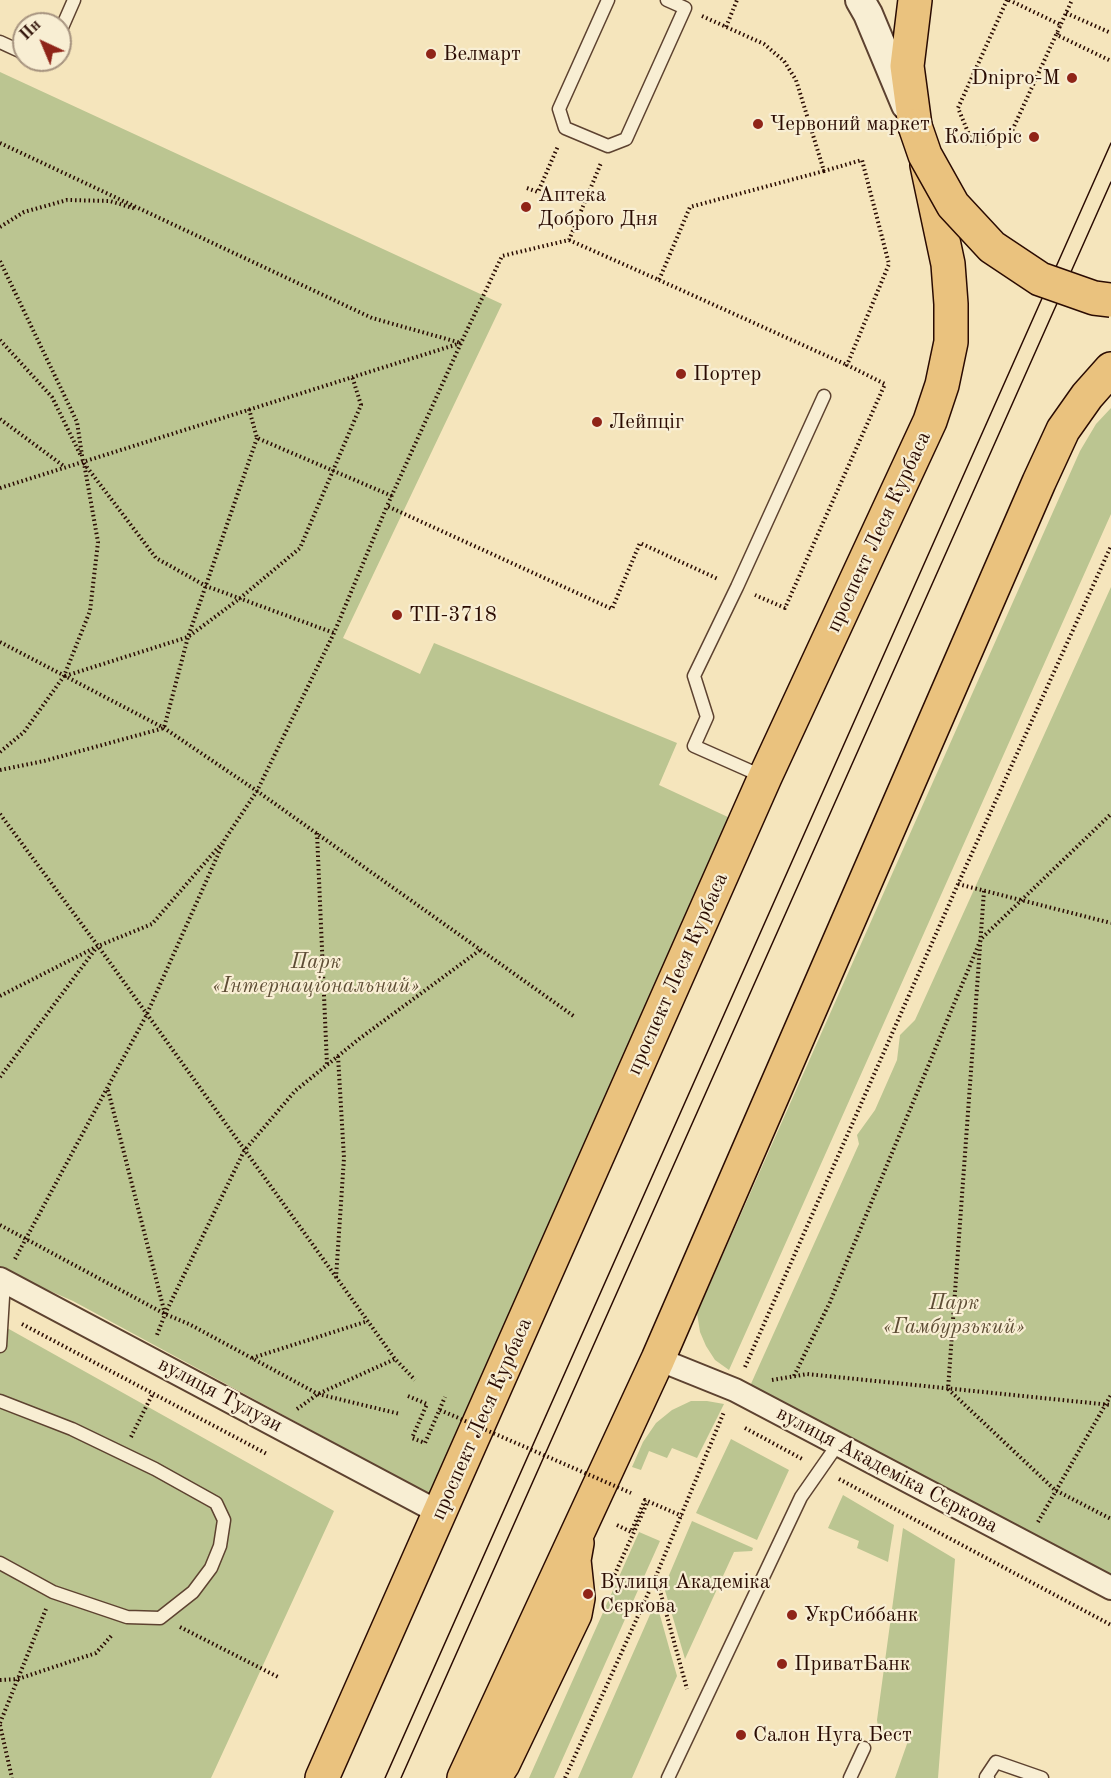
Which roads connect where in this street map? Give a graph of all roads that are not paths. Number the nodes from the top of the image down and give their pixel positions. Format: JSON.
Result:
{"nodes":[{"id":1,"x":608,"y":0,"type":"edge"},
{"id":2,"x":667,"y":0,"type":"edge"},
{"id":3,"x":860,"y":0,"type":"edge"},
{"id":4,"x":915,"y":0,"type":"edge"},
{"id":5,"x":920,"y":141,"type":"junction"},
{"id":6,"x":1111,"y":300,"type":"edge"},
{"id":7,"x":1111,"y":369,"type":"edge"},
{"id":8,"x":824,"y":396,"type":"dead end"},
{"id":9,"x":765,"y":777,"type":"junction"},
{"id":10,"x":2,"y":1280,"type":"edge"},
{"id":11,"x":0,"y":1346,"type":"edge"},
{"id":12,"x":658,"y":1359,"type":"junction"},
{"id":13,"x":0,"y":1401,"type":"edge"},
{"id":14,"x":838,"y":1444,"type":"junction"},
{"id":15,"x":440,"y":1513,"type":"junction"},
{"id":16,"x":585,"y":1515,"type":"junction"},
{"id":17,"x":0,"y":1563,"type":"edge"},
{"id":18,"x":1111,"y":1588,"type":"edge"},
{"id":19,"x":864,"y":1748,"type":"dead end"},
{"id":20,"x":322,"y":1778,"type":"edge"},
{"id":21,"x":464,"y":1778,"type":"edge"},
{"id":22,"x":494,"y":1778,"type":"edge"},
{"id":23,"x":669,"y":1778,"type":"edge"},
{"id":24,"x":850,"y":1778,"type":"edge"},
{"id":25,"x":988,"y":1778,"type":"edge"},
{"id":26,"x":1042,"y":1778,"type":"edge"}],
"edges":[{"from":1,"to":2,"type":"lane"},
{"from":3,"to":5,"type":"street"},
{"from":4,"to":5,"type":"main road","name":"проспект Леся Курбаса"},
{"from":5,"to":6,"type":"main road","bridge":true},
{"from":5,"to":9,"type":"main road","name":"проспект Леся Курбаса","bridge":true},
{"from":7,"to":12,"type":"main road"},
{"from":8,"to":9,"type":"lane"},
{"from":9,"to":15,"type":"main road","name":"проспект Леся Курбаса"},
{"from":10,"to":11,"type":"lane"},
{"from":10,"to":15,"type":"street","name":"вулиця Тулузи"},
{"from":12,"to":14,"type":"street","name":"вулиця Академіка Сєркова"},
{"from":12,"to":16,"type":"main road"},
{"from":13,"to":17,"type":"lane"},
{"from":14,"to":18,"type":"street","name":"вулиця Академіка Сєркова"},
{"from":14,"to":23,"type":"lane"},
{"from":15,"to":20,"type":"main road","name":"проспект Леся Курбаса"},
{"from":16,"to":21,"type":"main road"},
{"from":16,"to":22,"type":"main road"},
{"from":19,"to":24,"type":"lane"},
{"from":25,"to":26,"type":"lane"}]}
